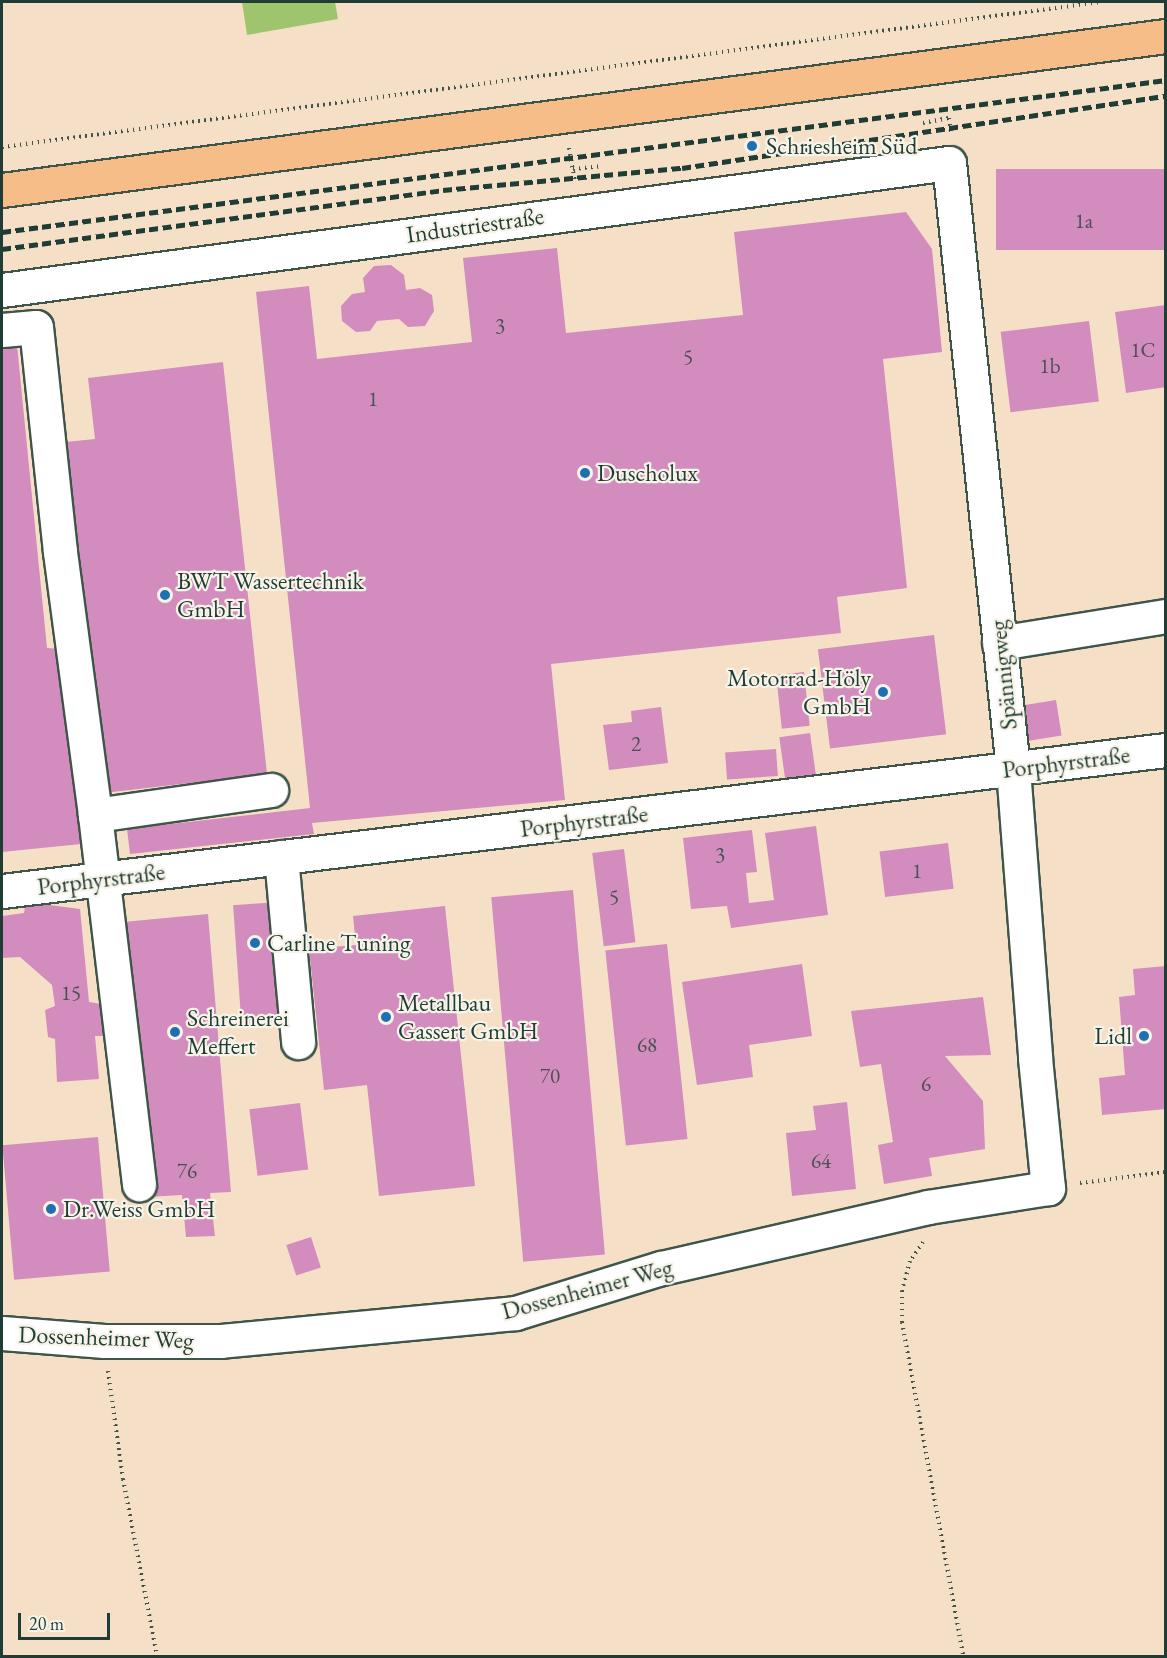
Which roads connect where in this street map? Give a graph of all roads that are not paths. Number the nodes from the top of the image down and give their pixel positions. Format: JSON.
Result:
{"nodes":[{"id":1,"x":1166,"y":36,"type":"edge"},
{"id":2,"x":951,"y":151,"type":"joint"},
{"id":3,"x":2,"y":190,"type":"edge"},
{"id":4,"x":9,"y":289,"type":"edge"},
{"id":5,"x":11,"y":329,"type":"edge"},
{"id":6,"x":1166,"y":616,"type":"edge"},
{"id":7,"x":999,"y":643,"type":"junction"},
{"id":8,"x":1166,"y":750,"type":"edge"},
{"id":9,"x":1012,"y":769,"type":"junction"},
{"id":10,"x":271,"y":790,"type":"dead end"},
{"id":11,"x":95,"y":815,"type":"junction"},
{"id":12,"x":281,"y":857,"type":"junction"},
{"id":13,"x":100,"y":879,"type":"junction"},
{"id":14,"x":2,"y":891,"type":"edge"},
{"id":15,"x":298,"y":1042,"type":"dead end"},
{"id":16,"x":139,"y":1184,"type":"dead end"},
{"id":17,"x":1048,"y":1188,"type":"joint"},
{"id":18,"x":2,"y":1333,"type":"edge"}],
"edges":[{"from":1,"to":3,"type":"main road"},
{"from":2,"to":4,"type":"street","name":"Industriestraße"},
{"from":2,"to":7,"type":"street","name":"Spännigweg"},
{"from":4,"to":5,"type":"street"},
{"from":5,"to":11,"type":"street"},
{"from":6,"to":7,"type":"street"},
{"from":7,"to":9,"type":"street","name":"Spännigweg"},
{"from":8,"to":9,"type":"street","name":"Porphyrstraße"},
{"from":9,"to":12,"type":"street","name":"Porphyrstraße"},
{"from":9,"to":17,"type":"street","name":"Spännigweg"},
{"from":10,"to":11,"type":"street"},
{"from":11,"to":13,"type":"street"},
{"from":12,"to":13,"type":"street","name":"Porphyrstraße"},
{"from":12,"to":15,"type":"street"},
{"from":13,"to":14,"type":"street","name":"Porphyrstraße"},
{"from":13,"to":16,"type":"street"},
{"from":17,"to":18,"type":"street","name":"Dossenheimer Weg"}]}
